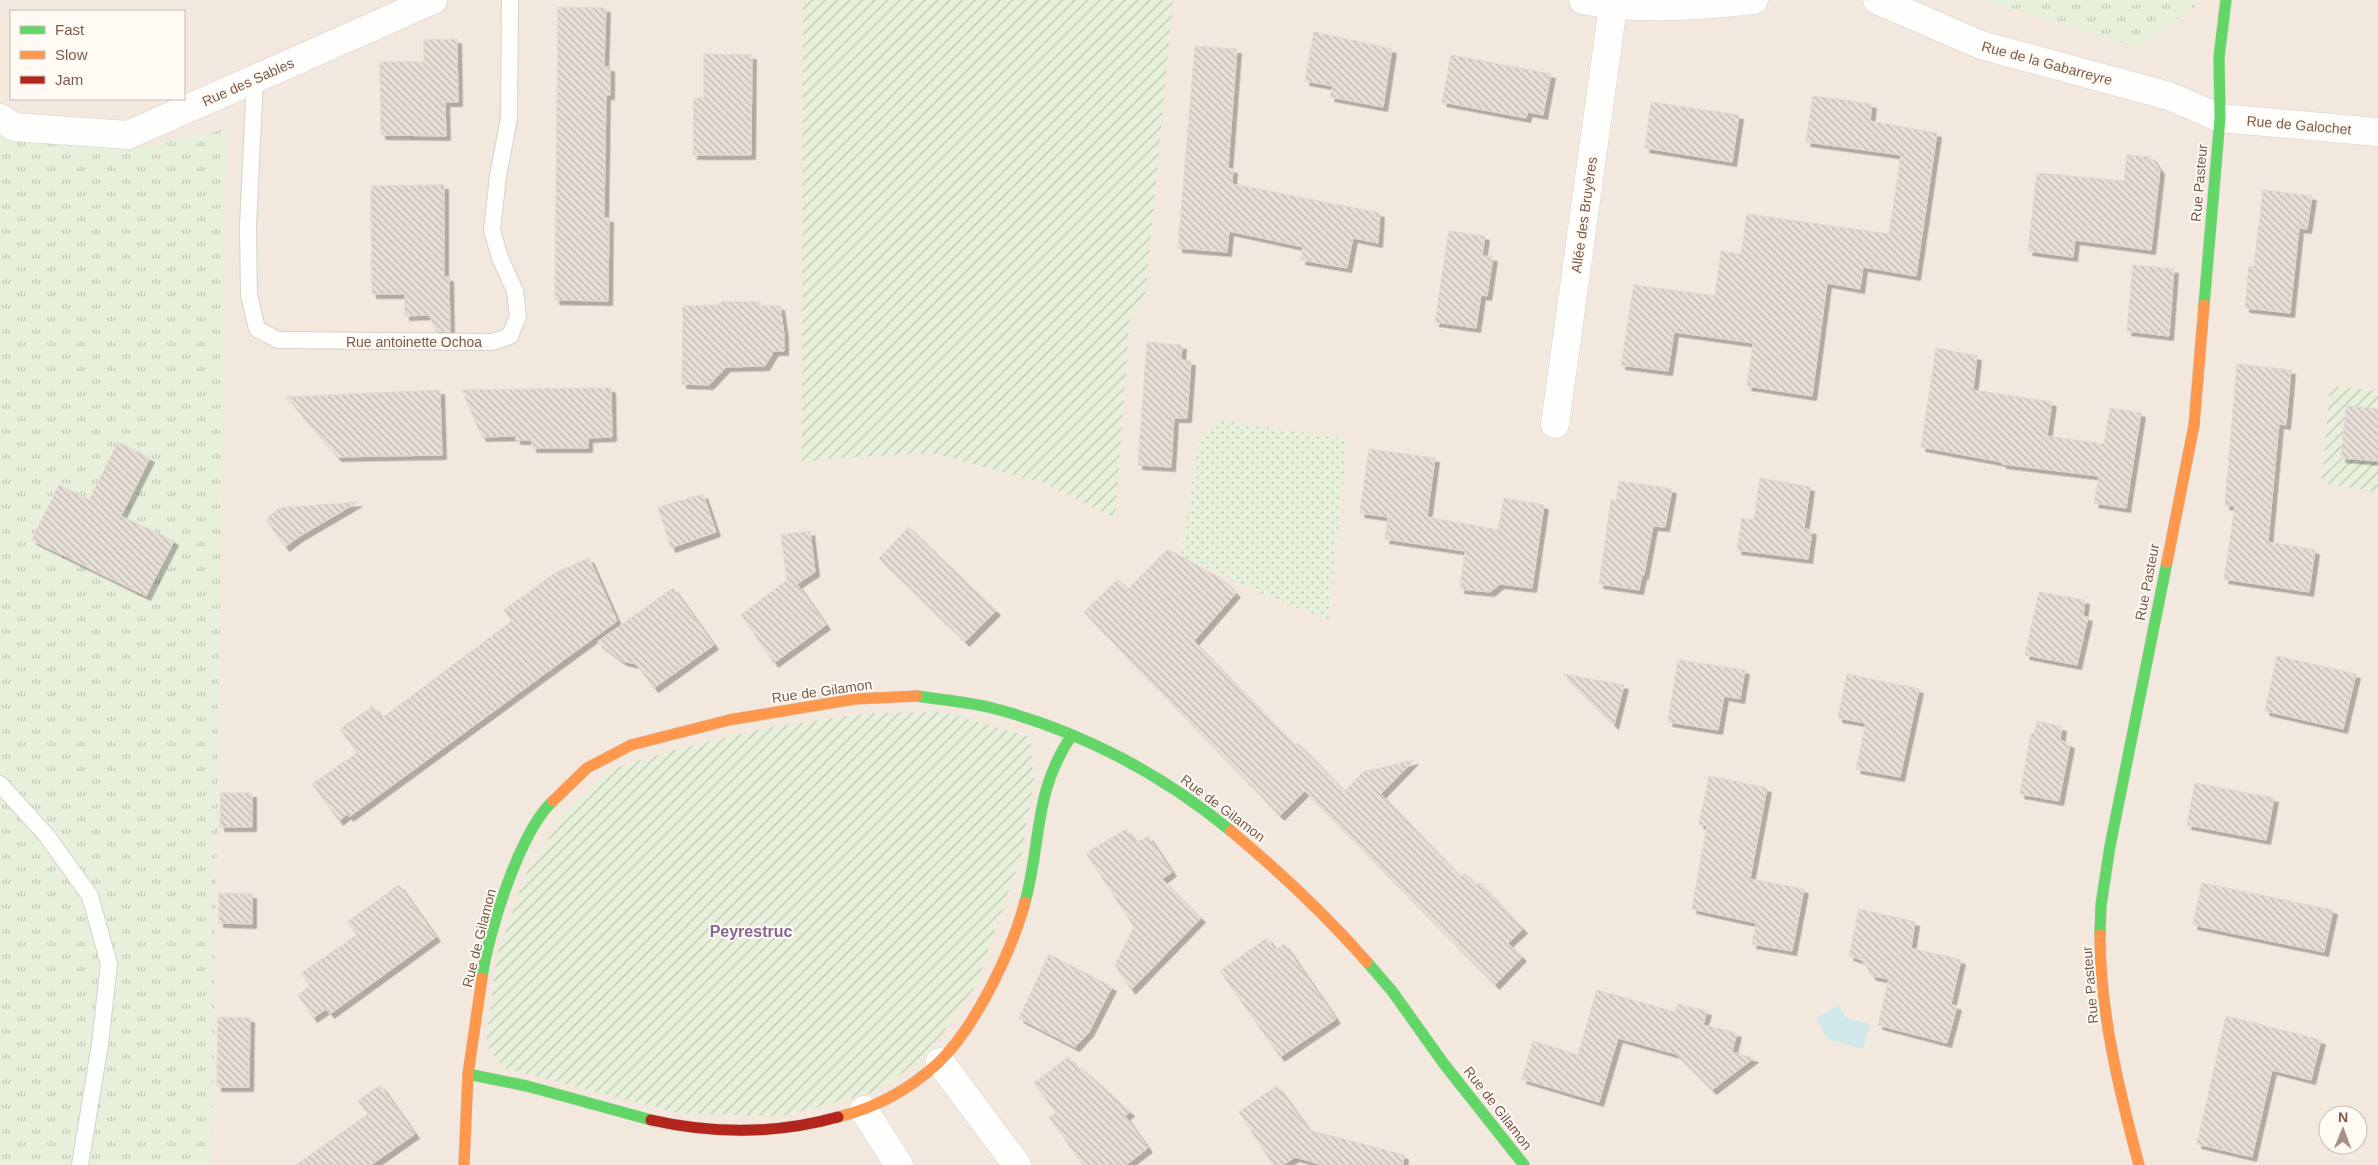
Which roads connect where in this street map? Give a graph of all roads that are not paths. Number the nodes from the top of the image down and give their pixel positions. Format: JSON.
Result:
{"nodes":[{"id":1,"x":433,"y":0,"type":"edge"},
{"id":2,"x":510,"y":0,"type":"edge"},
{"id":3,"x":1583,"y":0,"type":"edge"},
{"id":4,"x":1754,"y":0,"type":"edge"},
{"id":5,"x":1877,"y":0,"type":"edge"},
{"id":6,"x":2226,"y":0,"type":"edge"},
{"id":7,"x":1613,"y":6,"type":"junction"},
{"id":8,"x":255,"y":79,"type":"junction"},
{"id":9,"x":0,"y":118,"type":"edge"},
{"id":10,"x":2220,"y":118,"type":"junction"},
{"id":11,"x":2378,"y":132,"type":"edge"},
{"id":12,"x":1555,"y":424,"type":"dead end"},
{"id":13,"x":1072,"y":735,"type":"junction"},
{"id":14,"x":0,"y":784,"type":"edge"},
{"id":15,"x":940,"y":1062,"type":"junction"},
{"id":16,"x":468,"y":1074,"type":"junction"},
{"id":17,"x":864,"y":1110,"type":"junction"},
{"id":18,"x":80,"y":1165,"type":"edge"},
{"id":19,"x":464,"y":1165,"type":"edge"},
{"id":20,"x":899,"y":1165,"type":"edge"},
{"id":21,"x":1017,"y":1165,"type":"edge"},
{"id":22,"x":1524,"y":1165,"type":"edge"},
{"id":23,"x":2139,"y":1165,"type":"edge"}],
"edges":[{"from":1,"to":8,"type":"street","name":"Rue des Sables"},
{"from":2,"to":8,"type":"lane","name":"Rue antoinette Ochoa"},
{"from":3,"to":7,"type":"street"},
{"from":4,"to":7,"type":"street"},
{"from":5,"to":10,"type":"street","name":"Rue de la Gabarreyre"},
{"from":6,"to":10,"type":"street","name":"Rue Pasteur"},
{"from":7,"to":12,"type":"street","name":"Allée des Bruyères"},
{"from":8,"to":9,"type":"street","name":"Rue des Sables"},
{"from":10,"to":11,"type":"street","name":"Rue de Galochet"},
{"from":10,"to":23,"type":"street","name":"Rue Pasteur"},
{"from":13,"to":15,"type":"street"},
{"from":13,"to":16,"type":"street","name":"Rue de Gilamon"},
{"from":13,"to":22,"type":"street","name":"Rue de Gilamon"},
{"from":14,"to":18,"type":"lane"},
{"from":15,"to":17,"type":"street"},
{"from":15,"to":21,"type":"street"},
{"from":16,"to":17,"type":"street"},
{"from":16,"to":19,"type":"street","name":"Rue de Gilamon"},
{"from":17,"to":20,"type":"street"}]}
